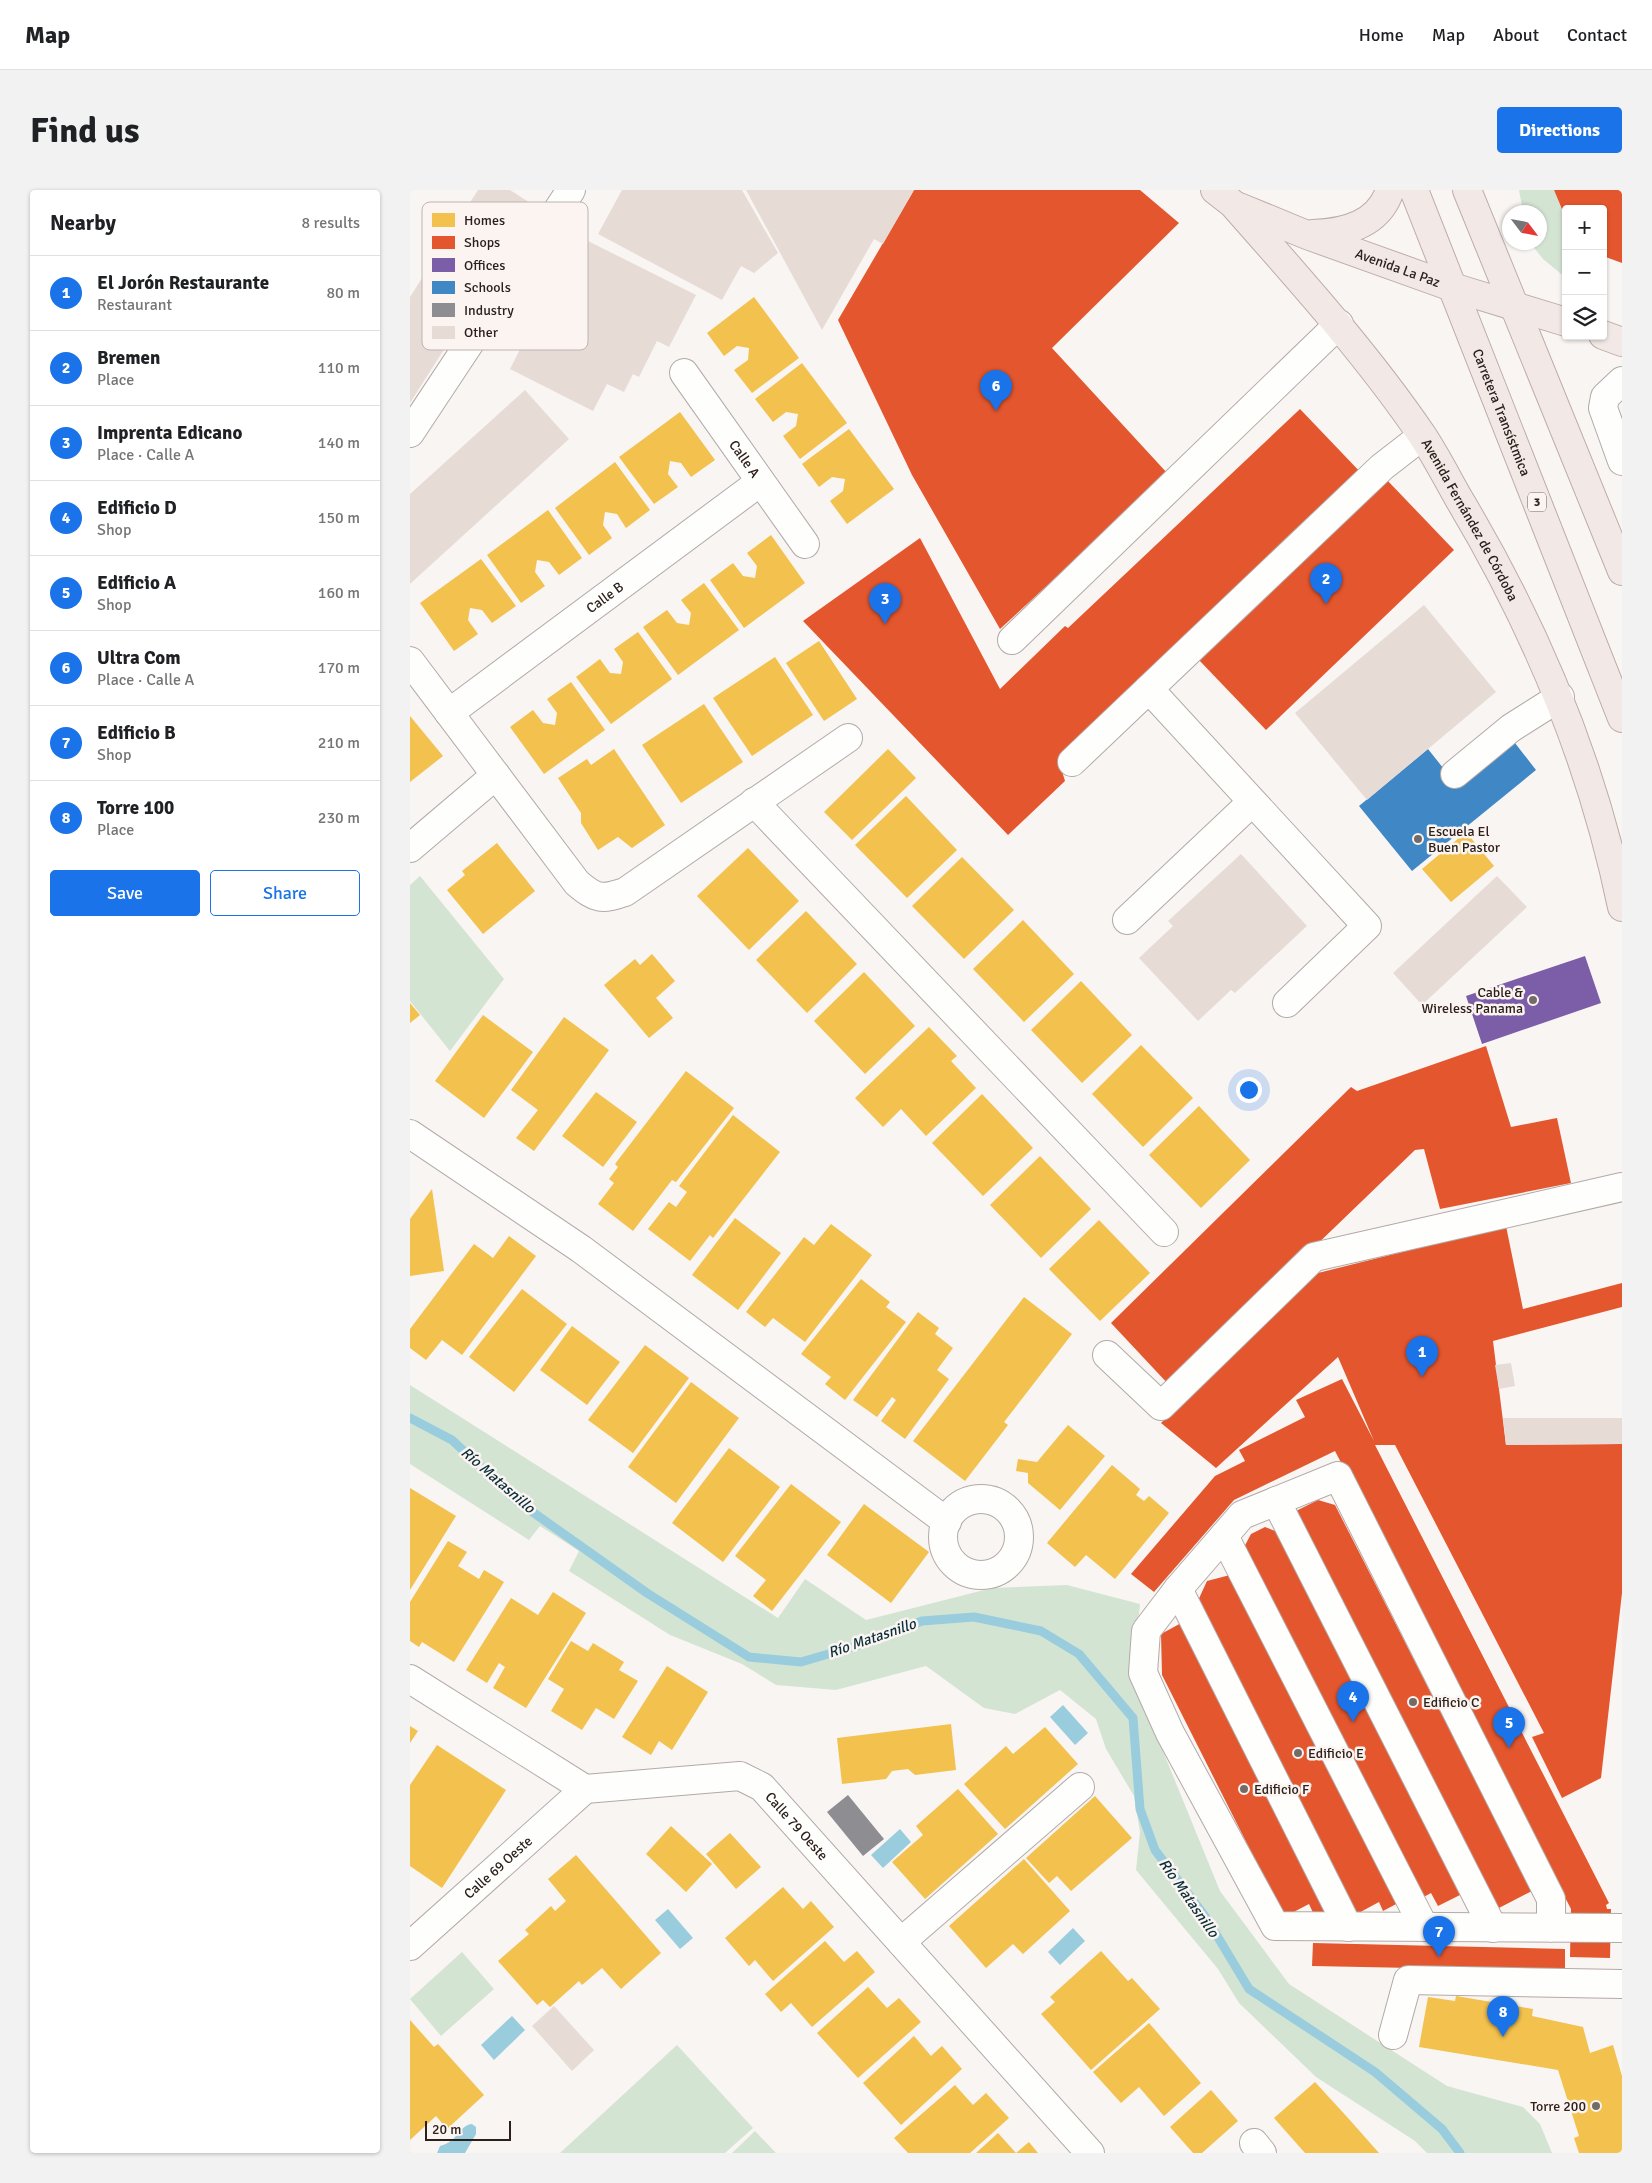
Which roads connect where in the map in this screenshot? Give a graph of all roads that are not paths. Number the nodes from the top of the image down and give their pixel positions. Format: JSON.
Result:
{"nodes":[{"id":1,"x":571,"y":190,"type":"edge"},
{"id":2,"x":1390,"y":190,"type":"edge"},
{"id":3,"x":1414,"y":190,"type":"edge"},
{"id":4,"x":1467,"y":190,"type":"edge"},
{"id":5,"x":1224,"y":197,"type":"edge"},
{"id":6,"x":563,"y":202,"type":"edge"},
{"id":7,"x":1308,"y":235,"type":"junction"},
{"id":8,"x":1452,"y":286,"type":"junction"},
{"id":9,"x":1514,"y":305,"type":"junction"},
{"id":10,"x":1562,"y":321,"type":"edge"},
{"id":11,"x":1339,"y":324,"type":"junction"},
{"id":12,"x":1607,"y":336,"type":"edge"},
{"id":13,"x":1622,"y":342,"type":"edge"},
{"id":14,"x":465,"y":350,"type":"edge"},
{"id":15,"x":684,"y":374,"type":"dead end"},
{"id":16,"x":1622,"y":381,"type":"edge"},
{"id":17,"x":410,"y":433,"type":"edge"},
{"id":18,"x":1422,"y":436,"type":"junction"},
{"id":19,"x":1622,"y":461,"type":"edge"},
{"id":20,"x":760,"y":482,"type":"junction"},
{"id":21,"x":805,"y":544,"type":"dead end"},
{"id":22,"x":1619,"y":557,"type":"edge"},
{"id":23,"x":1012,"y":640,"type":"dead end"},
{"id":24,"x":410,"y":661,"type":"edge"},
{"id":25,"x":1149,"y":689,"type":"junction"},
{"id":26,"x":1560,"y":697,"type":"junction"},
{"id":27,"x":449,"y":713,"type":"junction"},
{"id":28,"x":1622,"y":718,"type":"edge"},
{"id":29,"x":848,"y":738,"type":"dead end"},
{"id":30,"x":1072,"y":762,"type":"dead end"},
{"id":31,"x":1455,"y":774,"type":"dead end"},
{"id":32,"x":496,"y":775,"type":"junction"},
{"id":33,"x":754,"y":802,"type":"junction"},
{"id":34,"x":1252,"y":802,"type":"junction"},
{"id":35,"x":410,"y":848,"type":"edge"},
{"id":36,"x":1622,"y":907,"type":"edge"},
{"id":37,"x":1127,"y":920,"type":"dead end"},
{"id":38,"x":1287,"y":1003,"type":"dead end"},
{"id":39,"x":410,"y":1134,"type":"edge"},
{"id":40,"x":1622,"y":1187,"type":"edge"},
{"id":41,"x":1164,"y":1232,"type":"dead end"},
{"id":42,"x":1106,"y":1355,"type":"dead end"},
{"id":43,"x":1276,"y":1501,"type":"junction"},
{"id":44,"x":947,"y":1522,"type":"dead end"},
{"id":45,"x":1224,"y":1536,"type":"junction"},
{"id":46,"x":1178,"y":1589,"type":"junction"},
{"id":47,"x":410,"y":1679,"type":"edge"},
{"id":48,"x":1080,"y":1787,"type":"dead end"},
{"id":49,"x":586,"y":1789,"type":"junction"},
{"id":50,"x":1348,"y":1927,"type":"junction"},
{"id":51,"x":1424,"y":1927,"type":"junction"},
{"id":52,"x":1493,"y":1928,"type":"junction"},
{"id":53,"x":1552,"y":1928,"type":"junction"},
{"id":54,"x":1622,"y":1928,"type":"edge"},
{"id":55,"x":901,"y":1942,"type":"junction"},
{"id":56,"x":410,"y":1946,"type":"edge"},
{"id":57,"x":1622,"y":1984,"type":"edge"},
{"id":58,"x":1393,"y":2035,"type":"dead end"},
{"id":59,"x":1090,"y":2153,"type":"edge"}],
"edges":[{"from":1,"to":6,"type":"street"},
{"from":2,"to":7,"type":"main road"},
{"from":3,"to":8,"type":"main road","name":"Carretera Transístmica","number":"3"},
{"from":4,"to":9,"type":"main road"},
{"from":5,"to":7,"type":"main road","name":"Avenida La Paz"},
{"from":5,"to":11,"type":"main road","name":"Avenida Fernández de Córdoba"},
{"from":7,"to":8,"type":"main road","name":"Avenida La Paz"},
{"from":8,"to":9,"type":"main road","name":"Avenida La Paz"},
{"from":8,"to":28,"type":"main road","name":"Carretera Transístmica","number":"3"},
{"from":9,"to":10,"type":"main road","name":"Avenida La Paz"},
{"from":9,"to":22,"type":"main road"},
{"from":11,"to":18,"type":"main road","name":"Avenida Fernández de Córdoba"},
{"from":11,"to":23,"type":"street"},
{"from":12,"to":13,"type":"main road"},
{"from":14,"to":17,"type":"street"},
{"from":15,"to":20,"type":"street","name":"Calle A"},
{"from":16,"to":19,"type":"street"},
{"from":18,"to":25,"type":"street"},
{"from":18,"to":26,"type":"main road","name":"Avenida Fernández de Córdoba"},
{"from":20,"to":21,"type":"street","name":"Calle A"},
{"from":20,"to":27,"type":"street","name":"Calle B"},
{"from":24,"to":27,"type":"street"},
{"from":25,"to":30,"type":"street"},
{"from":25,"to":34,"type":"street"},
{"from":26,"to":31,"type":"street"},
{"from":26,"to":36,"type":"main road","name":"Avenida Fernández de Córdoba"},
{"from":27,"to":32,"type":"street"},
{"from":29,"to":33,"type":"street"},
{"from":32,"to":33,"type":"street"},
{"from":32,"to":35,"type":"street"},
{"from":33,"to":41,"type":"street"},
{"from":34,"to":37,"type":"street"},
{"from":34,"to":38,"type":"street"},
{"from":39,"to":44,"type":"street"},
{"from":40,"to":42,"type":"street"},
{"from":43,"to":45,"type":"street"},
{"from":43,"to":52,"type":"street"},
{"from":43,"to":53,"type":"street"},
{"from":45,"to":46,"type":"street"},
{"from":45,"to":51,"type":"street"},
{"from":46,"to":50,"type":"street"},
{"from":46,"to":50,"type":"street"},
{"from":47,"to":49,"type":"street"},
{"from":48,"to":55,"type":"street"},
{"from":49,"to":55,"type":"street","name":"Calle 79 Oeste"},
{"from":49,"to":56,"type":"street","name":"Calle 69 Oeste"},
{"from":50,"to":51,"type":"street"},
{"from":51,"to":52,"type":"street"},
{"from":52,"to":53,"type":"street"},
{"from":53,"to":54,"type":"street"},
{"from":55,"to":59,"type":"street","name":"Calle 79 Oeste"},
{"from":57,"to":58,"type":"street"}]}
